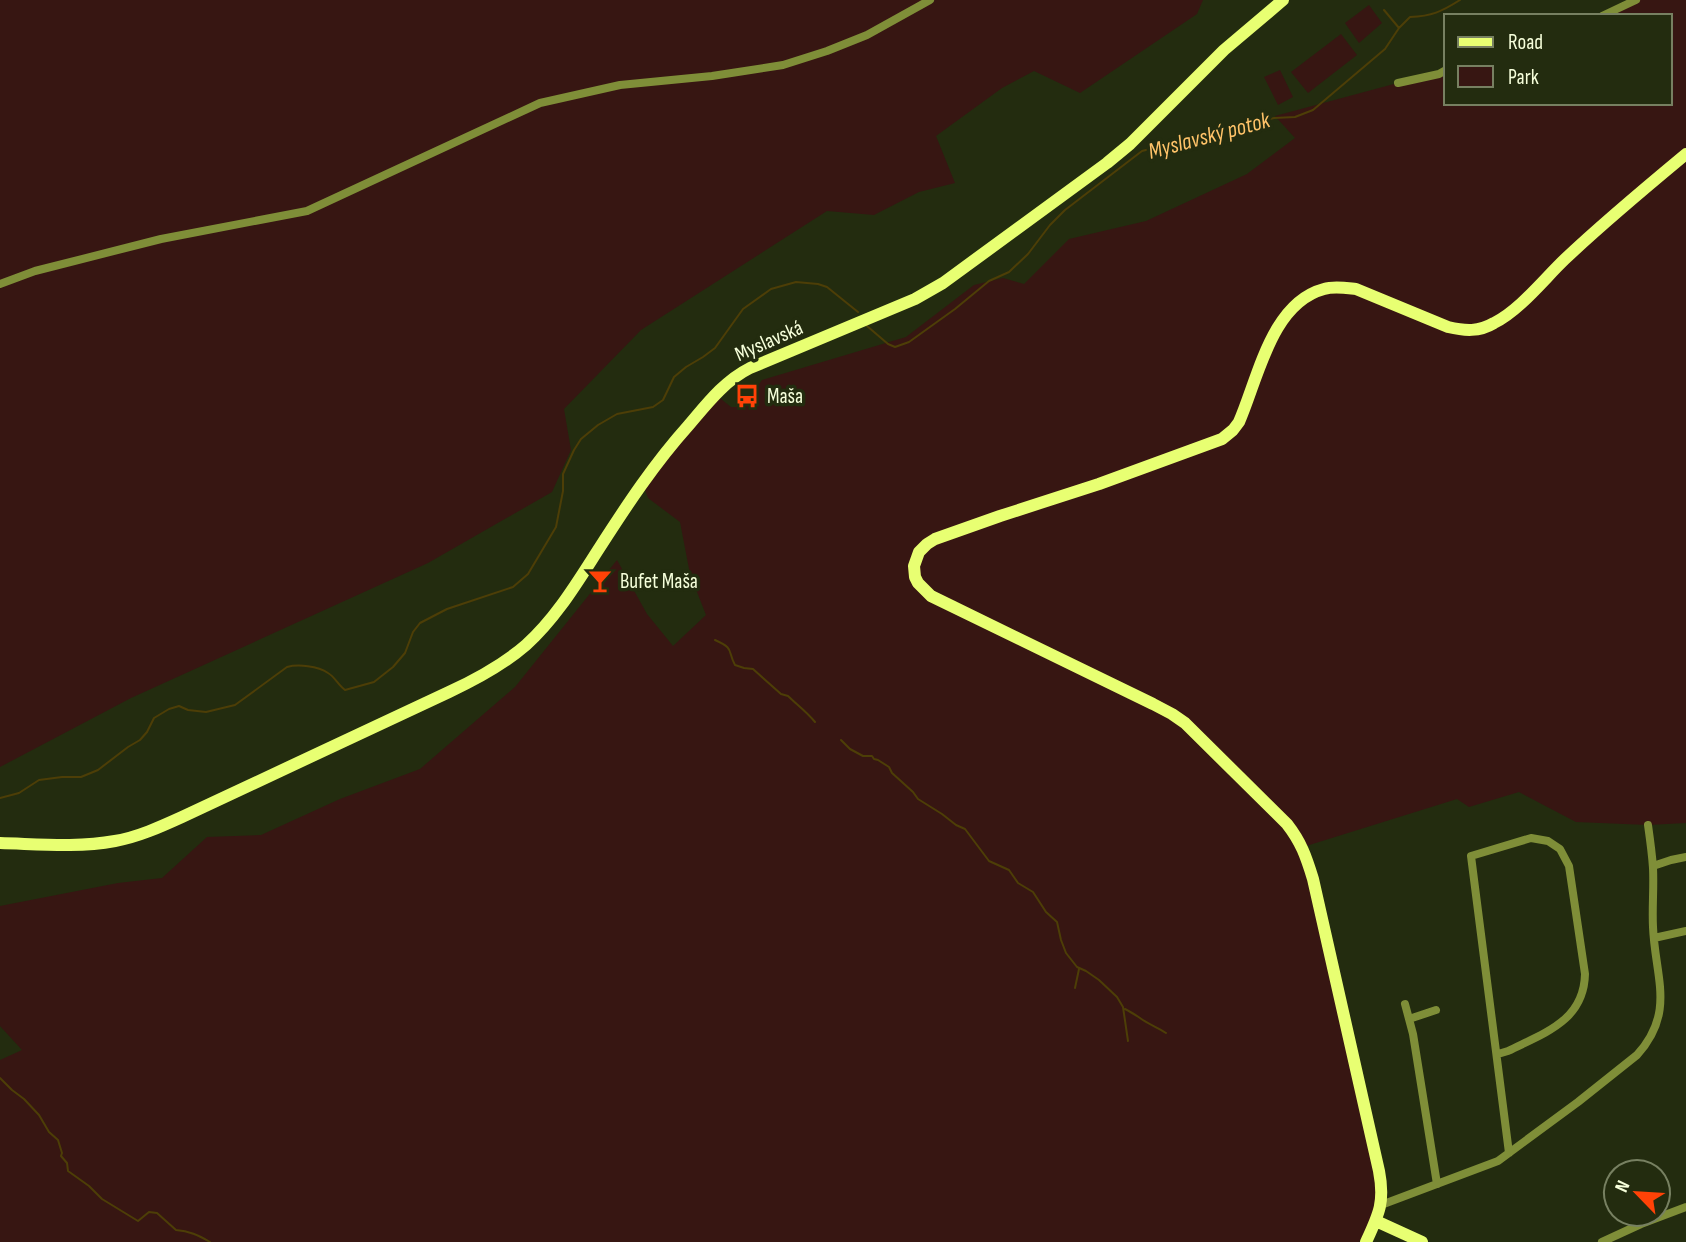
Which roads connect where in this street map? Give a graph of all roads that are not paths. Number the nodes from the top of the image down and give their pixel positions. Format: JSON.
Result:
{"nodes":[{"id":1,"x":930,"y":0,"type":"edge"},
{"id":2,"x":1636,"y":0,"type":"edge"},
{"id":3,"x":1278,"y":2,"type":"edge"},
{"id":4,"x":1606,"y":14,"type":"edge"},
{"id":5,"x":1444,"y":72,"type":"edge"},
{"id":6,"x":1398,"y":83,"type":"dead end"},
{"id":7,"x":1686,"y":153,"type":"edge"},
{"id":8,"x":0,"y":284,"type":"edge"},
{"id":9,"x":1648,"y":825,"type":"dead end"},
{"id":10,"x":0,"y":842,"type":"edge"},
{"id":11,"x":1686,"y":857,"type":"edge"},
{"id":12,"x":1653,"y":866,"type":"junction"},
{"id":13,"x":1686,"y":931,"type":"edge"},
{"id":14,"x":1654,"y":938,"type":"junction"},
{"id":15,"x":1405,"y":1004,"type":"dead end"},
{"id":16,"x":1436,"y":1010,"type":"dead end"},
{"id":17,"x":1409,"y":1019,"type":"junction"},
{"id":18,"x":1497,"y":1054,"type":"junction"},
{"id":19,"x":1509,"y":1153,"type":"junction"},
{"id":20,"x":1437,"y":1184,"type":"junction"},
{"id":21,"x":1381,"y":1205,"type":"junction"},
{"id":22,"x":1686,"y":1207,"type":"edge"},
{"id":23,"x":1376,"y":1221,"type":"junction"},
{"id":24,"x":1366,"y":1242,"type":"edge"},
{"id":25,"x":1422,"y":1242,"type":"edge"},
{"id":26,"x":1602,"y":1242,"type":"edge"}],
"edges":[{"from":1,"to":8,"type":"street"},
{"from":2,"to":4,"type":"street"},
{"from":3,"to":10,"type":"street","name":"Myslavská"},
{"from":5,"to":6,"type":"street"},
{"from":7,"to":21,"type":"street"},
{"from":9,"to":12,"type":"street"},
{"from":11,"to":12,"type":"street"},
{"from":12,"to":14,"type":"street"},
{"from":13,"to":14,"type":"street"},
{"from":14,"to":19,"type":"street"},
{"from":15,"to":17,"type":"street"},
{"from":16,"to":17,"type":"street"},
{"from":17,"to":20,"type":"street"},
{"from":18,"to":18,"type":"street"},
{"from":18,"to":19,"type":"street"},
{"from":19,"to":20,"type":"street"},
{"from":20,"to":21,"type":"street"},
{"from":21,"to":23,"type":"street"},
{"from":22,"to":26,"type":"street"},
{"from":23,"to":24,"type":"street"},
{"from":23,"to":25,"type":"street"}]}
